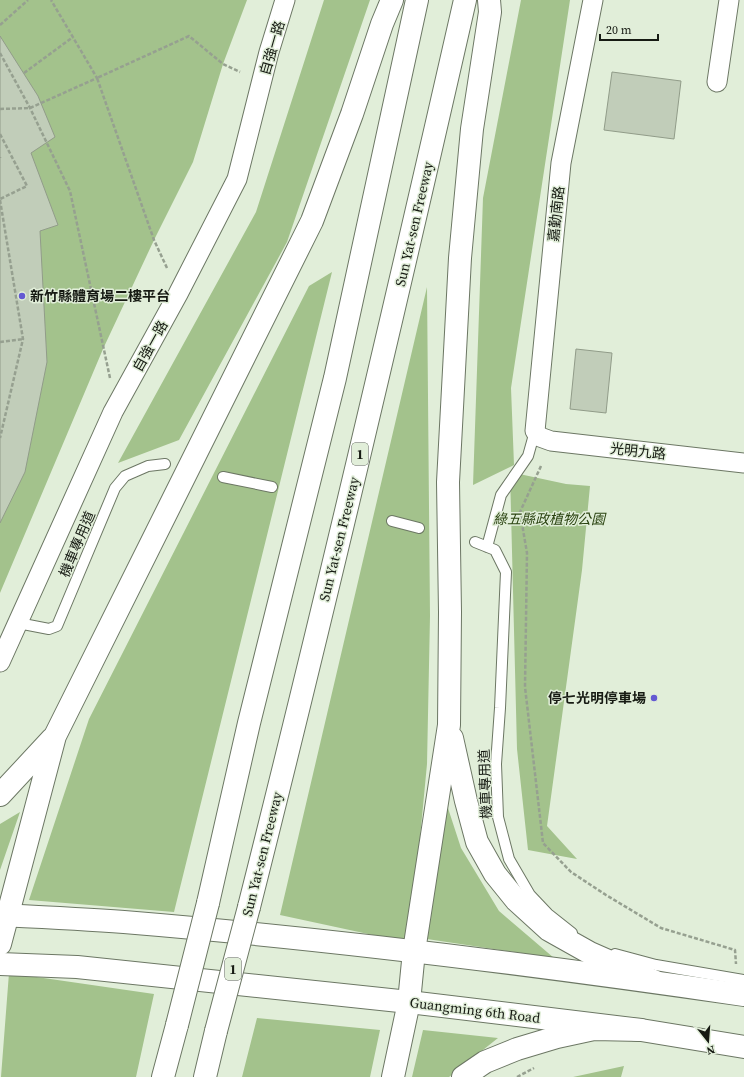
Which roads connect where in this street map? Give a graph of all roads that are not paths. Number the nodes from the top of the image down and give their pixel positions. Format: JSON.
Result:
{"nodes":[{"id":1,"x":285,"y":0,"type":"edge"},
{"id":2,"x":392,"y":0,"type":"edge"},
{"id":3,"x":417,"y":0,"type":"edge"},
{"id":4,"x":465,"y":0,"type":"edge"},
{"id":5,"x":489,"y":0,"type":"edge"},
{"id":6,"x":593,"y":0,"type":"edge"},
{"id":7,"x":729,"y":0,"type":"edge"},
{"id":8,"x":717,"y":82,"type":"dead end"},
{"id":9,"x":535,"y":431,"type":"junction"},
{"id":10,"x":744,"y":463,"type":"edge"},
{"id":11,"x":164,"y":464,"type":"dead end"},
{"id":12,"x":223,"y":477,"type":"dead end"},
{"id":13,"x":272,"y":487,"type":"dead end"},
{"id":14,"x":392,"y":521,"type":"dead end"},
{"id":15,"x":419,"y":528,"type":"dead end"},
{"id":16,"x":474,"y":542,"type":"dead end"},
{"id":17,"x":487,"y":547,"type":"junction"},
{"id":18,"x":18,"y":623,"type":"junction"},
{"id":19,"x":0,"y":662,"type":"edge"},
{"id":20,"x":449,"y":725,"type":"junction"},
{"id":21,"x":55,"y":736,"type":"junction"},
{"id":22,"x":0,"y":795,"type":"edge"},
{"id":23,"x":4,"y":915,"type":"edge"},
{"id":24,"x":0,"y":944,"type":"edge"},
{"id":25,"x":414,"y":951,"type":"junction"},
{"id":26,"x":0,"y":964,"type":"edge"},
{"id":27,"x":744,"y":980,"type":"edge"},
{"id":28,"x":656,"y":982,"type":"junction"},
{"id":29,"x":744,"y":995,"type":"edge"},
{"id":30,"x":409,"y":1002,"type":"junction"},
{"id":31,"x":641,"y":1030,"type":"junction"},
{"id":32,"x":744,"y":1047,"type":"edge"},
{"id":33,"x":163,"y":1077,"type":"edge"},
{"id":34,"x":205,"y":1077,"type":"edge"},
{"id":35,"x":394,"y":1077,"type":"edge"},
{"id":36,"x":463,"y":1077,"type":"edge"}],
"edges":[{"from":1,"to":18,"type":"street","name":"自強一路"},
{"from":2,"to":21,"type":"main road"},
{"from":3,"to":33,"type":"main road","bridge":true},
{"from":4,"to":34,"type":"main road","name":"Sun Yat-sen Freeway","number":"1","bridge":true},
{"from":5,"to":20,"type":"main road"},
{"from":6,"to":9,"type":"street","name":"嘉勤南路"},
{"from":7,"to":8,"type":"street"},
{"from":9,"to":10,"type":"street","name":"光明九路"},
{"from":9,"to":17,"type":"lane"},
{"from":11,"to":18,"type":"lane","name":"機車專用道"},
{"from":12,"to":13,"type":"lane"},
{"from":14,"to":15,"type":"lane"},
{"from":16,"to":17,"type":"lane","name":"機車專用道"},
{"from":17,"to":27,"type":"lane","name":"機車專用道"},
{"from":18,"to":19,"type":"street","name":"自強一路"},
{"from":20,"to":25,"type":"main road"},
{"from":20,"to":28,"type":"main road"},
{"from":21,"to":22,"type":"main road"},
{"from":21,"to":23,"type":"main road"},
{"from":23,"to":24,"type":"main road"},
{"from":23,"to":25,"type":"main road"},
{"from":25,"to":28,"type":"main road"},
{"from":25,"to":30,"type":"main road"},
{"from":26,"to":30,"type":"main road","name":"Guangming 6th Road"},
{"from":28,"to":29,"type":"main road"},
{"from":30,"to":31,"type":"main road","name":"Guangming 6th Road"},
{"from":30,"to":35,"type":"main road"},
{"from":31,"to":32,"type":"main road","name":"Guangming 6th Road"},
{"from":31,"to":36,"type":"main road"}]}
